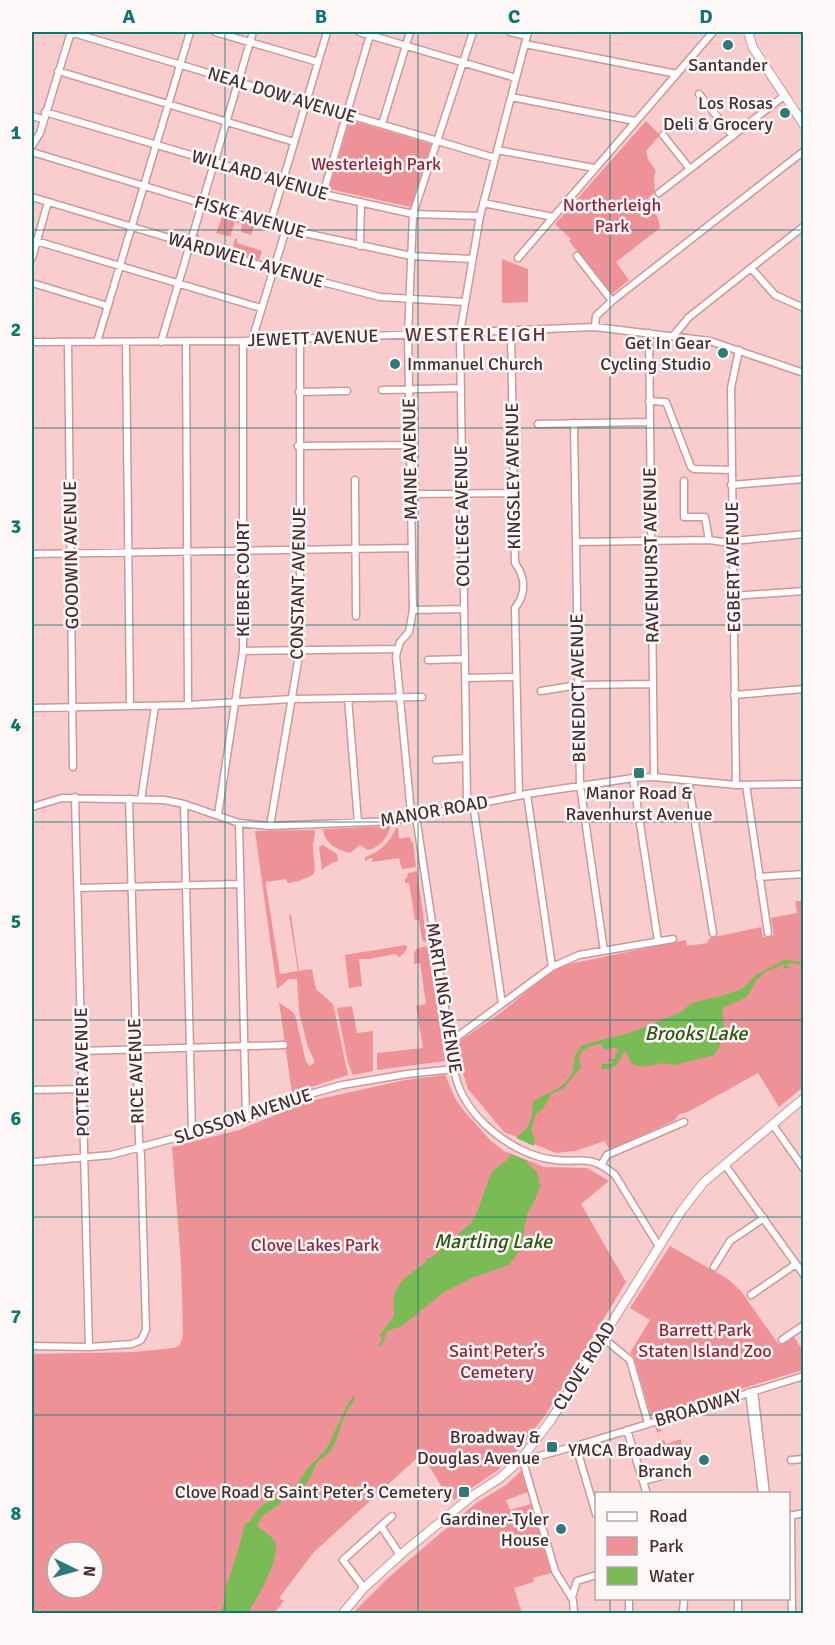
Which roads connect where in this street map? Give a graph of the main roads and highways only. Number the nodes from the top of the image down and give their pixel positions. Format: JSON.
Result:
{"nodes":[{"id":1,"x":747,"y":32,"type":"edge"},
{"id":2,"x":802,"y":121,"type":"edge"},
{"id":3,"x":804,"y":1098,"type":"edge"},
{"id":4,"x":342,"y":1614,"type":"edge"}],
"edges":[{"from":1,"to":2,"type":"main road"},
{"from":3,"to":4,"type":"main road","name":"CLOVE ROAD"}]}
